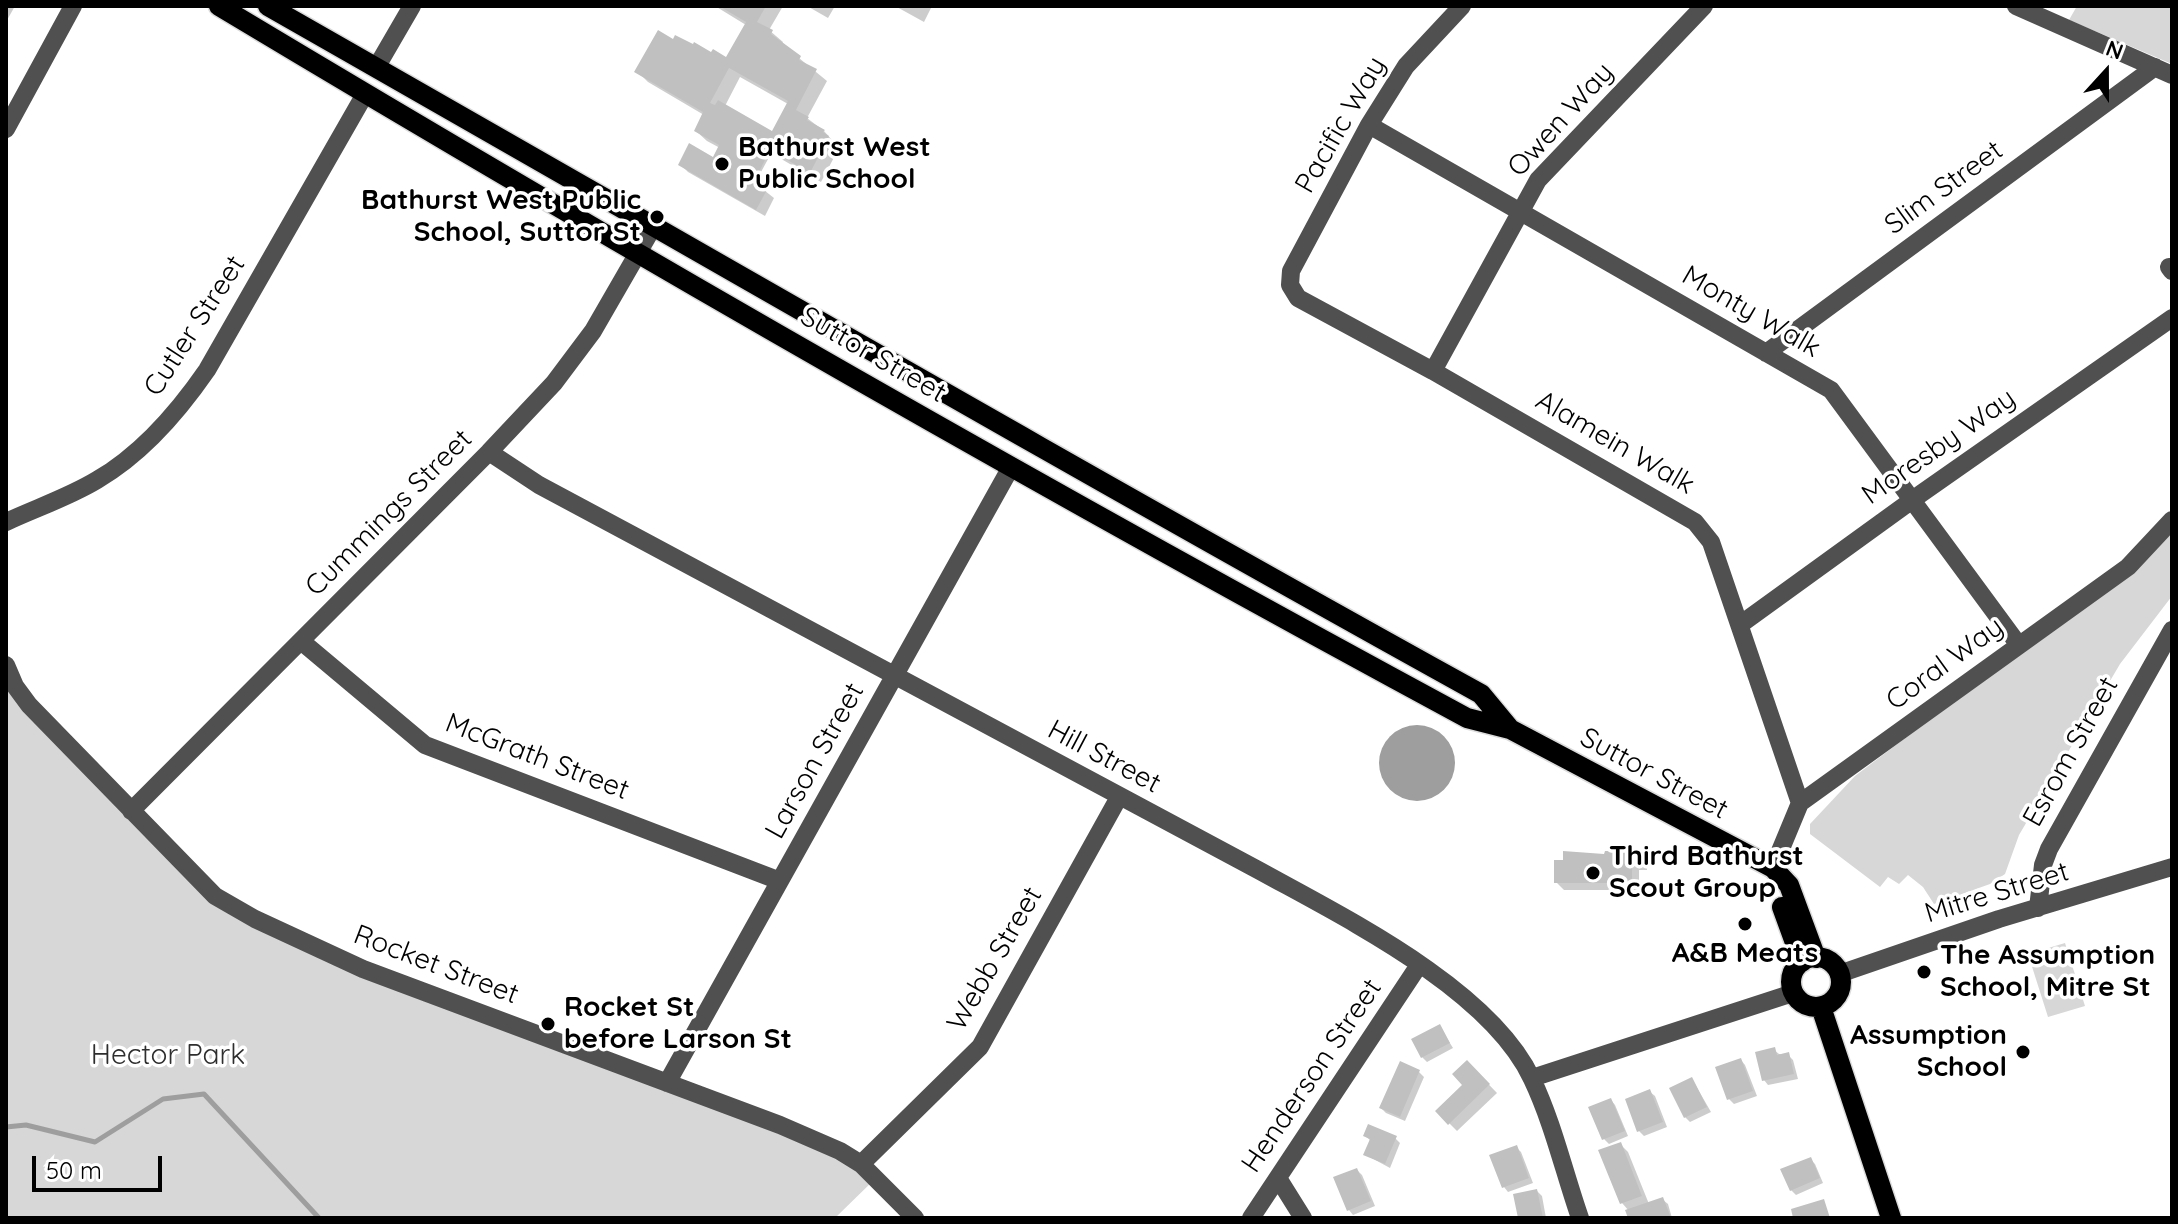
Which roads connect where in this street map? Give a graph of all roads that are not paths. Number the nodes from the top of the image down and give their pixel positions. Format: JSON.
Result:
{"nodes":[{"id":1,"x":73,"y":6,"type":"edge"},
{"id":2,"x":219,"y":6,"type":"edge"},
{"id":3,"x":268,"y":6,"type":"edge"},
{"id":4,"x":412,"y":6,"type":"edge"},
{"id":5,"x":1462,"y":6,"type":"edge"},
{"id":6,"x":1704,"y":6,"type":"edge"},
{"id":7,"x":2016,"y":6,"type":"edge"},
{"id":8,"x":376,"y":68,"type":"junction"},
{"id":9,"x":2164,"y":71,"type":"edge"},
{"id":10,"x":365,"y":94,"type":"junction"},
{"id":11,"x":1369,"y":125,"type":"junction"},
{"id":12,"x":6,"y":129,"type":"edge"},
{"id":13,"x":1520,"y":212,"type":"junction"},
{"id":14,"x":653,"y":227,"type":"junction"},
{"id":15,"x":638,"y":252,"type":"junction"},
{"id":16,"x":1290,"y":285,"type":"joint"},
{"id":17,"x":2172,"y":318,"type":"edge"},
{"id":18,"x":1766,"y":353,"type":"junction"},
{"id":19,"x":1433,"y":371,"type":"junction"},
{"id":20,"x":489,"y":452,"type":"junction"},
{"id":21,"x":1011,"y":467,"type":"junction"},
{"id":22,"x":1912,"y":501,"type":"junction"},
{"id":23,"x":2172,"y":520,"type":"edge"},
{"id":24,"x":6,"y":522,"type":"edge"},
{"id":25,"x":1741,"y":624,"type":"junction"},
{"id":26,"x":2172,"y":630,"type":"edge"},
{"id":27,"x":301,"y":641,"type":"junction"},
{"id":28,"x":2018,"y":644,"type":"junction"},
{"id":29,"x":6,"y":665,"type":"edge"},
{"id":30,"x":895,"y":675,"type":"junction"},
{"id":31,"x":1510,"y":729,"type":"junction"},
{"id":32,"x":1119,"y":797,"type":"junction"},
{"id":33,"x":1800,"y":803,"type":"junction"},
{"id":34,"x":131,"y":811,"type":"junction"},
{"id":35,"x":2172,"y":867,"type":"edge"},
{"id":36,"x":1773,"y":868,"type":"junction"},
{"id":37,"x":780,"y":881,"type":"junction"},
{"id":38,"x":2038,"y":908,"type":"junction"},
{"id":39,"x":1809,"y":960,"type":"junction"},
{"id":40,"x":1419,"y":965,"type":"junction"},
{"id":41,"x":1839,"y":974,"type":"junction"},
{"id":42,"x":1793,"y":993,"type":"junction"},
{"id":43,"x":1821,"y":1007,"type":"junction"},
{"id":44,"x":1532,"y":1078,"type":"junction"},
{"id":45,"x":667,"y":1083,"type":"junction"},
{"id":46,"x":861,"y":1164,"type":"junction"},
{"id":47,"x":1278,"y":1178,"type":"junction"},
{"id":48,"x":915,"y":1218,"type":"edge"},
{"id":49,"x":1251,"y":1218,"type":"edge"},
{"id":50,"x":1303,"y":1218,"type":"edge"},
{"id":51,"x":1580,"y":1218,"type":"edge"},
{"id":52,"x":1891,"y":1218,"type":"edge"}],
"edges":[{"from":1,"to":12,"type":"street"},
{"from":2,"to":10,"type":"main road","name":"Suttor Street"},
{"from":3,"to":8,"type":"main road","name":"Suttor Street"},
{"from":4,"to":8,"type":"street"},
{"from":5,"to":11,"type":"street","name":"Pacific Way"},
{"from":6,"to":13,"type":"street","name":"Owen Way"},
{"from":7,"to":9,"type":"street"},
{"from":8,"to":14,"type":"main road","name":"Suttor Street"},
{"from":9,"to":18,"type":"street","name":"Slim Street"},
{"from":10,"to":15,"type":"main road","name":"Suttor Street"},
{"from":10,"to":24,"type":"street","name":"Cutler Street"},
{"from":11,"to":13,"type":"street","name":"Monty Walk"},
{"from":11,"to":16,"type":"street","name":"Pacific Way"},
{"from":13,"to":18,"type":"street","name":"Monty Walk"},
{"from":13,"to":19,"type":"street","name":"Owen Way"},
{"from":14,"to":15,"type":"street","name":"Cummings Street"},
{"from":14,"to":31,"type":"main road","name":"Suttor Street"},
{"from":15,"to":20,"type":"street","name":"Cummings Street"},
{"from":15,"to":21,"type":"main road","name":"Suttor Street"},
{"from":16,"to":19,"type":"street","name":"Alamein Walk"},
{"from":17,"to":22,"type":"street","name":"Moresby Way"},
{"from":18,"to":22,"type":"street","name":"Monty Walk"},
{"from":19,"to":25,"type":"street","name":"Alamein Walk"},
{"from":20,"to":27,"type":"street","name":"Cummings Street"},
{"from":20,"to":30,"type":"street","name":"Hill Street"},
{"from":21,"to":30,"type":"street","name":"Larson Street"},
{"from":21,"to":31,"type":"main road","name":"Suttor Street"},
{"from":22,"to":25,"type":"street","name":"Moresby Way"},
{"from":22,"to":28,"type":"street","name":"Monty Walk"},
{"from":23,"to":28,"type":"street","name":"Coral Way"},
{"from":25,"to":33,"type":"street","name":"Alamein Walk"},
{"from":26,"to":38,"type":"street","name":"Esrom Street"},
{"from":27,"to":34,"type":"street","name":"Cummings Street"},
{"from":27,"to":37,"type":"street","name":"McGrath Street"},
{"from":28,"to":33,"type":"street","name":"Coral Way"},
{"from":29,"to":34,"type":"street","name":"Rocket Street"},
{"from":30,"to":32,"type":"street","name":"Hill Street"},
{"from":30,"to":37,"type":"street","name":"Larson Street"},
{"from":31,"to":36,"type":"main road","name":"Suttor Street"},
{"from":32,"to":40,"type":"street","name":"Hill Street"},
{"from":32,"to":46,"type":"street","name":"Webb Street"},
{"from":33,"to":36,"type":"street"},
{"from":34,"to":45,"type":"street","name":"Rocket Street"},
{"from":35,"to":38,"type":"street","name":"Mitre Street"},
{"from":36,"to":39,"type":"main road","name":"Suttor Street"},
{"from":37,"to":45,"type":"street","name":"Larson Street"},
{"from":38,"to":41,"type":"street","name":"Mitre Street"},
{"from":39,"to":41,"type":"main road"},
{"from":39,"to":42,"type":"main road"},
{"from":40,"to":44,"type":"street","name":"Hill Street"},
{"from":40,"to":47,"type":"street","name":"Henderson Street"},
{"from":41,"to":43,"type":"main road"},
{"from":42,"to":43,"type":"main road"},
{"from":42,"to":44,"type":"street"},
{"from":43,"to":52,"type":"main road"},
{"from":44,"to":51,"type":"street","name":"Hill Street"},
{"from":45,"to":46,"type":"street","name":"Rocket Street"},
{"from":46,"to":48,"type":"street","name":"Rocket Street"},
{"from":47,"to":49,"type":"street","name":"Henderson Street"},
{"from":47,"to":50,"type":"street"}]}
